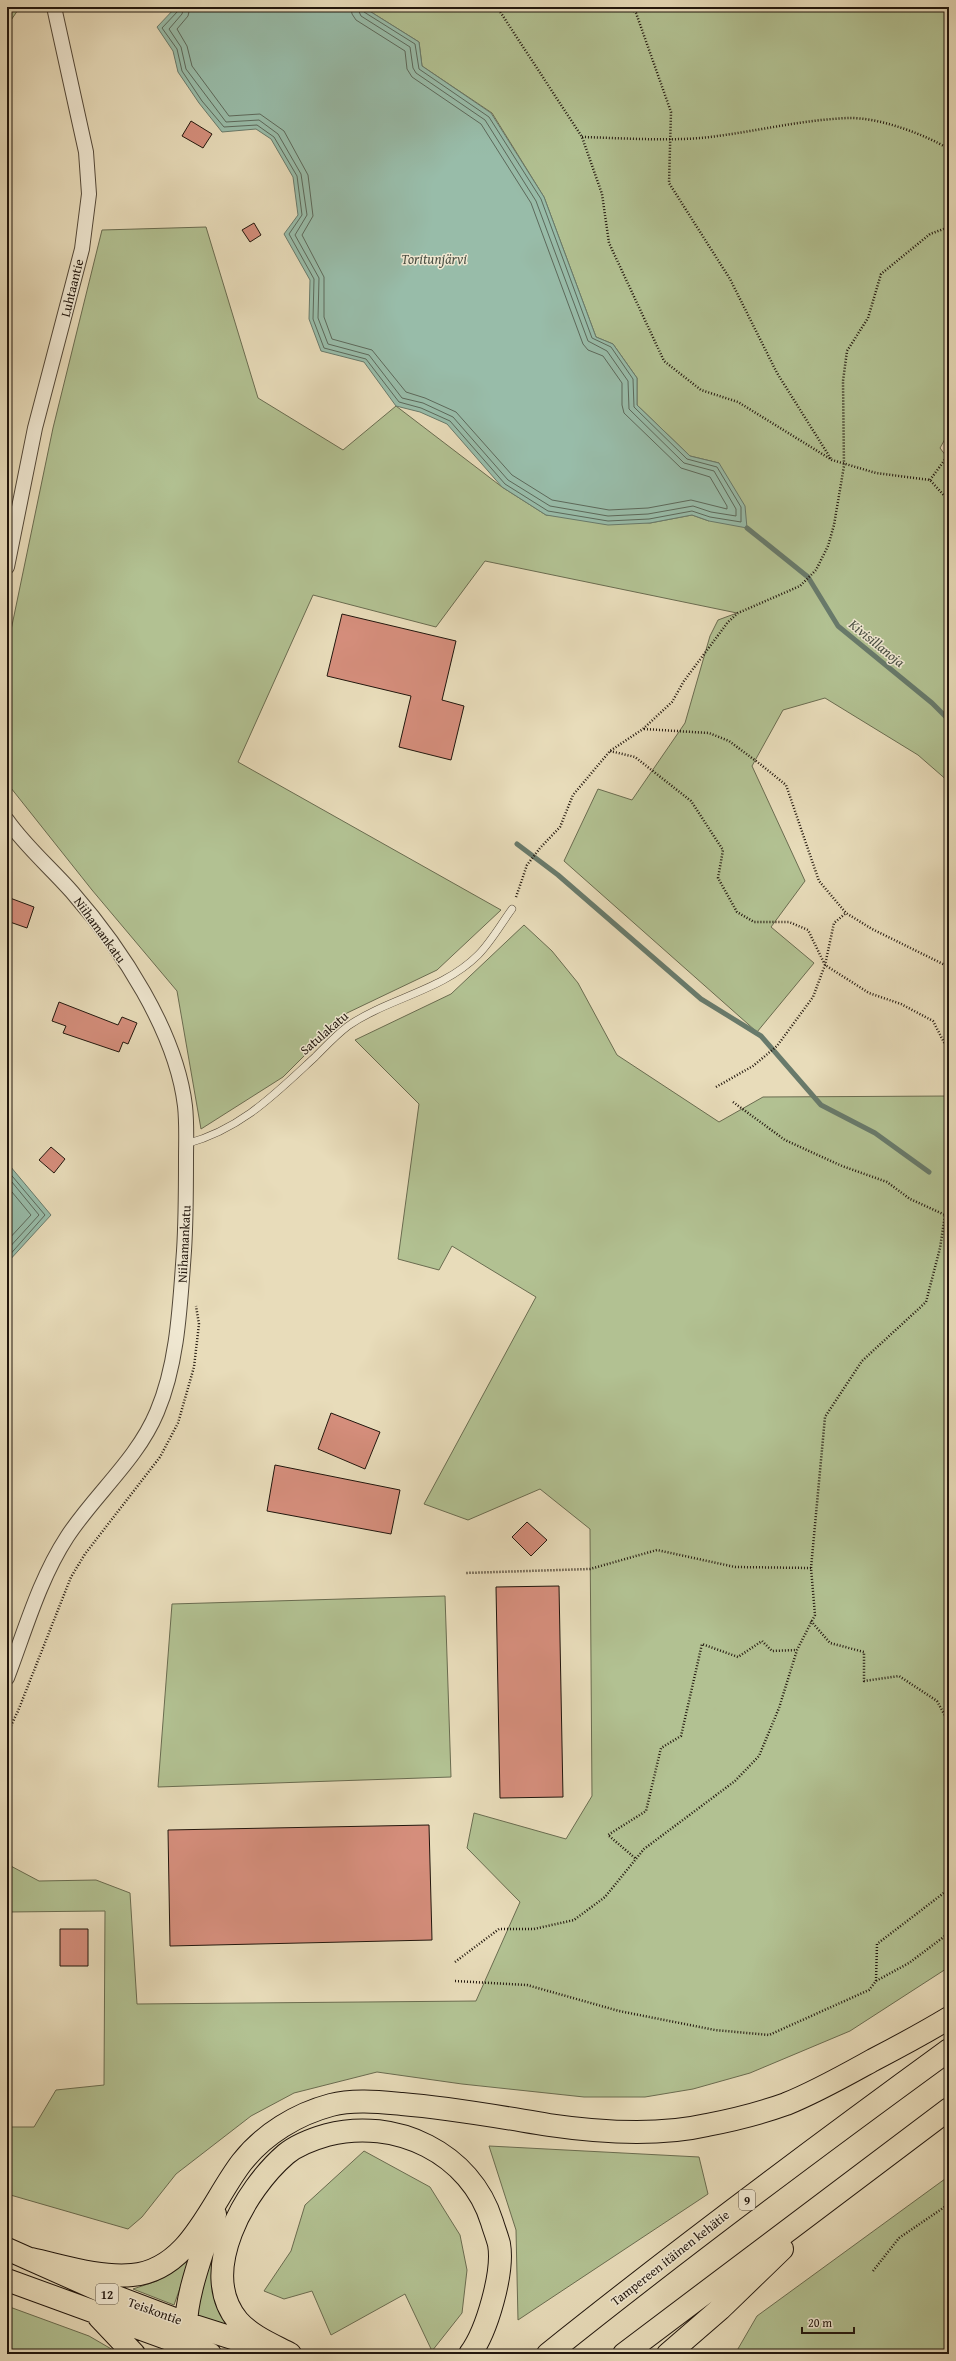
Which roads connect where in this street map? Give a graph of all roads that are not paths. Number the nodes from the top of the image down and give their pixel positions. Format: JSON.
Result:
{"nodes":[{"id":1,"x":54,"y":7,"type":"edge"},
{"id":2,"x":7,"y":567,"type":"edge"},
{"id":3,"x":7,"y":820,"type":"edge"},
{"id":4,"x":512,"y":909,"type":"road end"},
{"id":5,"x":186,"y":1144,"type":"junction"},
{"id":6,"x":7,"y":1678,"type":"edge"},
{"id":7,"x":949,"y":2018,"type":"edge"},
{"id":8,"x":949,"y":2050,"type":"edge"},
{"id":9,"x":949,"y":2109,"type":"edge"},
{"id":10,"x":854,"y":2180,"type":"junction"},
{"id":11,"x":219,"y":2199,"type":"junction"},
{"id":12,"x":7,"y":2249,"type":"edge"},
{"id":13,"x":31,"y":2259,"type":"junction"},
{"id":14,"x":7,"y":2280,"type":"edge"},
{"id":15,"x":97,"y":2314,"type":"junction"},
{"id":16,"x":185,"y":2323,"type":"junction"},
{"id":17,"x":190,"y":2347,"type":"junction"},
{"id":18,"x":134,"y":2354,"type":"edge"},
{"id":19,"x":210,"y":2354,"type":"edge"},
{"id":20,"x":284,"y":2354,"type":"edge"},
{"id":21,"x":290,"y":2354,"type":"edge"},
{"id":22,"x":470,"y":2354,"type":"edge"},
{"id":23,"x":548,"y":2354,"type":"edge"},
{"id":24,"x":624,"y":2354,"type":"edge"},
{"id":25,"x":668,"y":2354,"type":"edge"}],
"edges":[{"from":1,"to":2,"type":"street","name":"Luhtaantie"},
{"from":3,"to":5,"type":"street","name":"Niihamankatu"},
{"from":4,"to":5,"type":"lane","name":"Satulakatu"},
{"from":5,"to":6,"type":"street","name":"Niihamankatu"},
{"from":7,"to":11,"type":"highway"},
{"from":8,"to":23,"type":"highway","name":"Tampereen itäinen kehätie","number":"9"},
{"from":9,"to":10,"type":"highway"},
{"from":10,"to":24,"type":"highway"},
{"from":10,"to":25,"type":"highway"},
{"from":11,"to":13,"type":"highway"},
{"from":11,"to":16,"type":"highway"},
{"from":12,"to":13,"type":"highway","name":"Teiskontie","number":"12"},
{"from":13,"to":16,"type":"highway","name":"Teiskontie","number":"12"},
{"from":14,"to":15,"type":"highway","name":"Teiskontie","number":"12"},
{"from":15,"to":17,"type":"highway","name":"Teiskontie","number":"12"},
{"from":15,"to":18,"type":"highway"},
{"from":16,"to":17,"type":"highway"},
{"from":16,"to":20,"type":"highway","name":"Teiskontie","number":"12"},
{"from":17,"to":19,"type":"highway","name":"Teiskontie","number":"12"},
{"from":21,"to":22,"type":"highway"}]}
